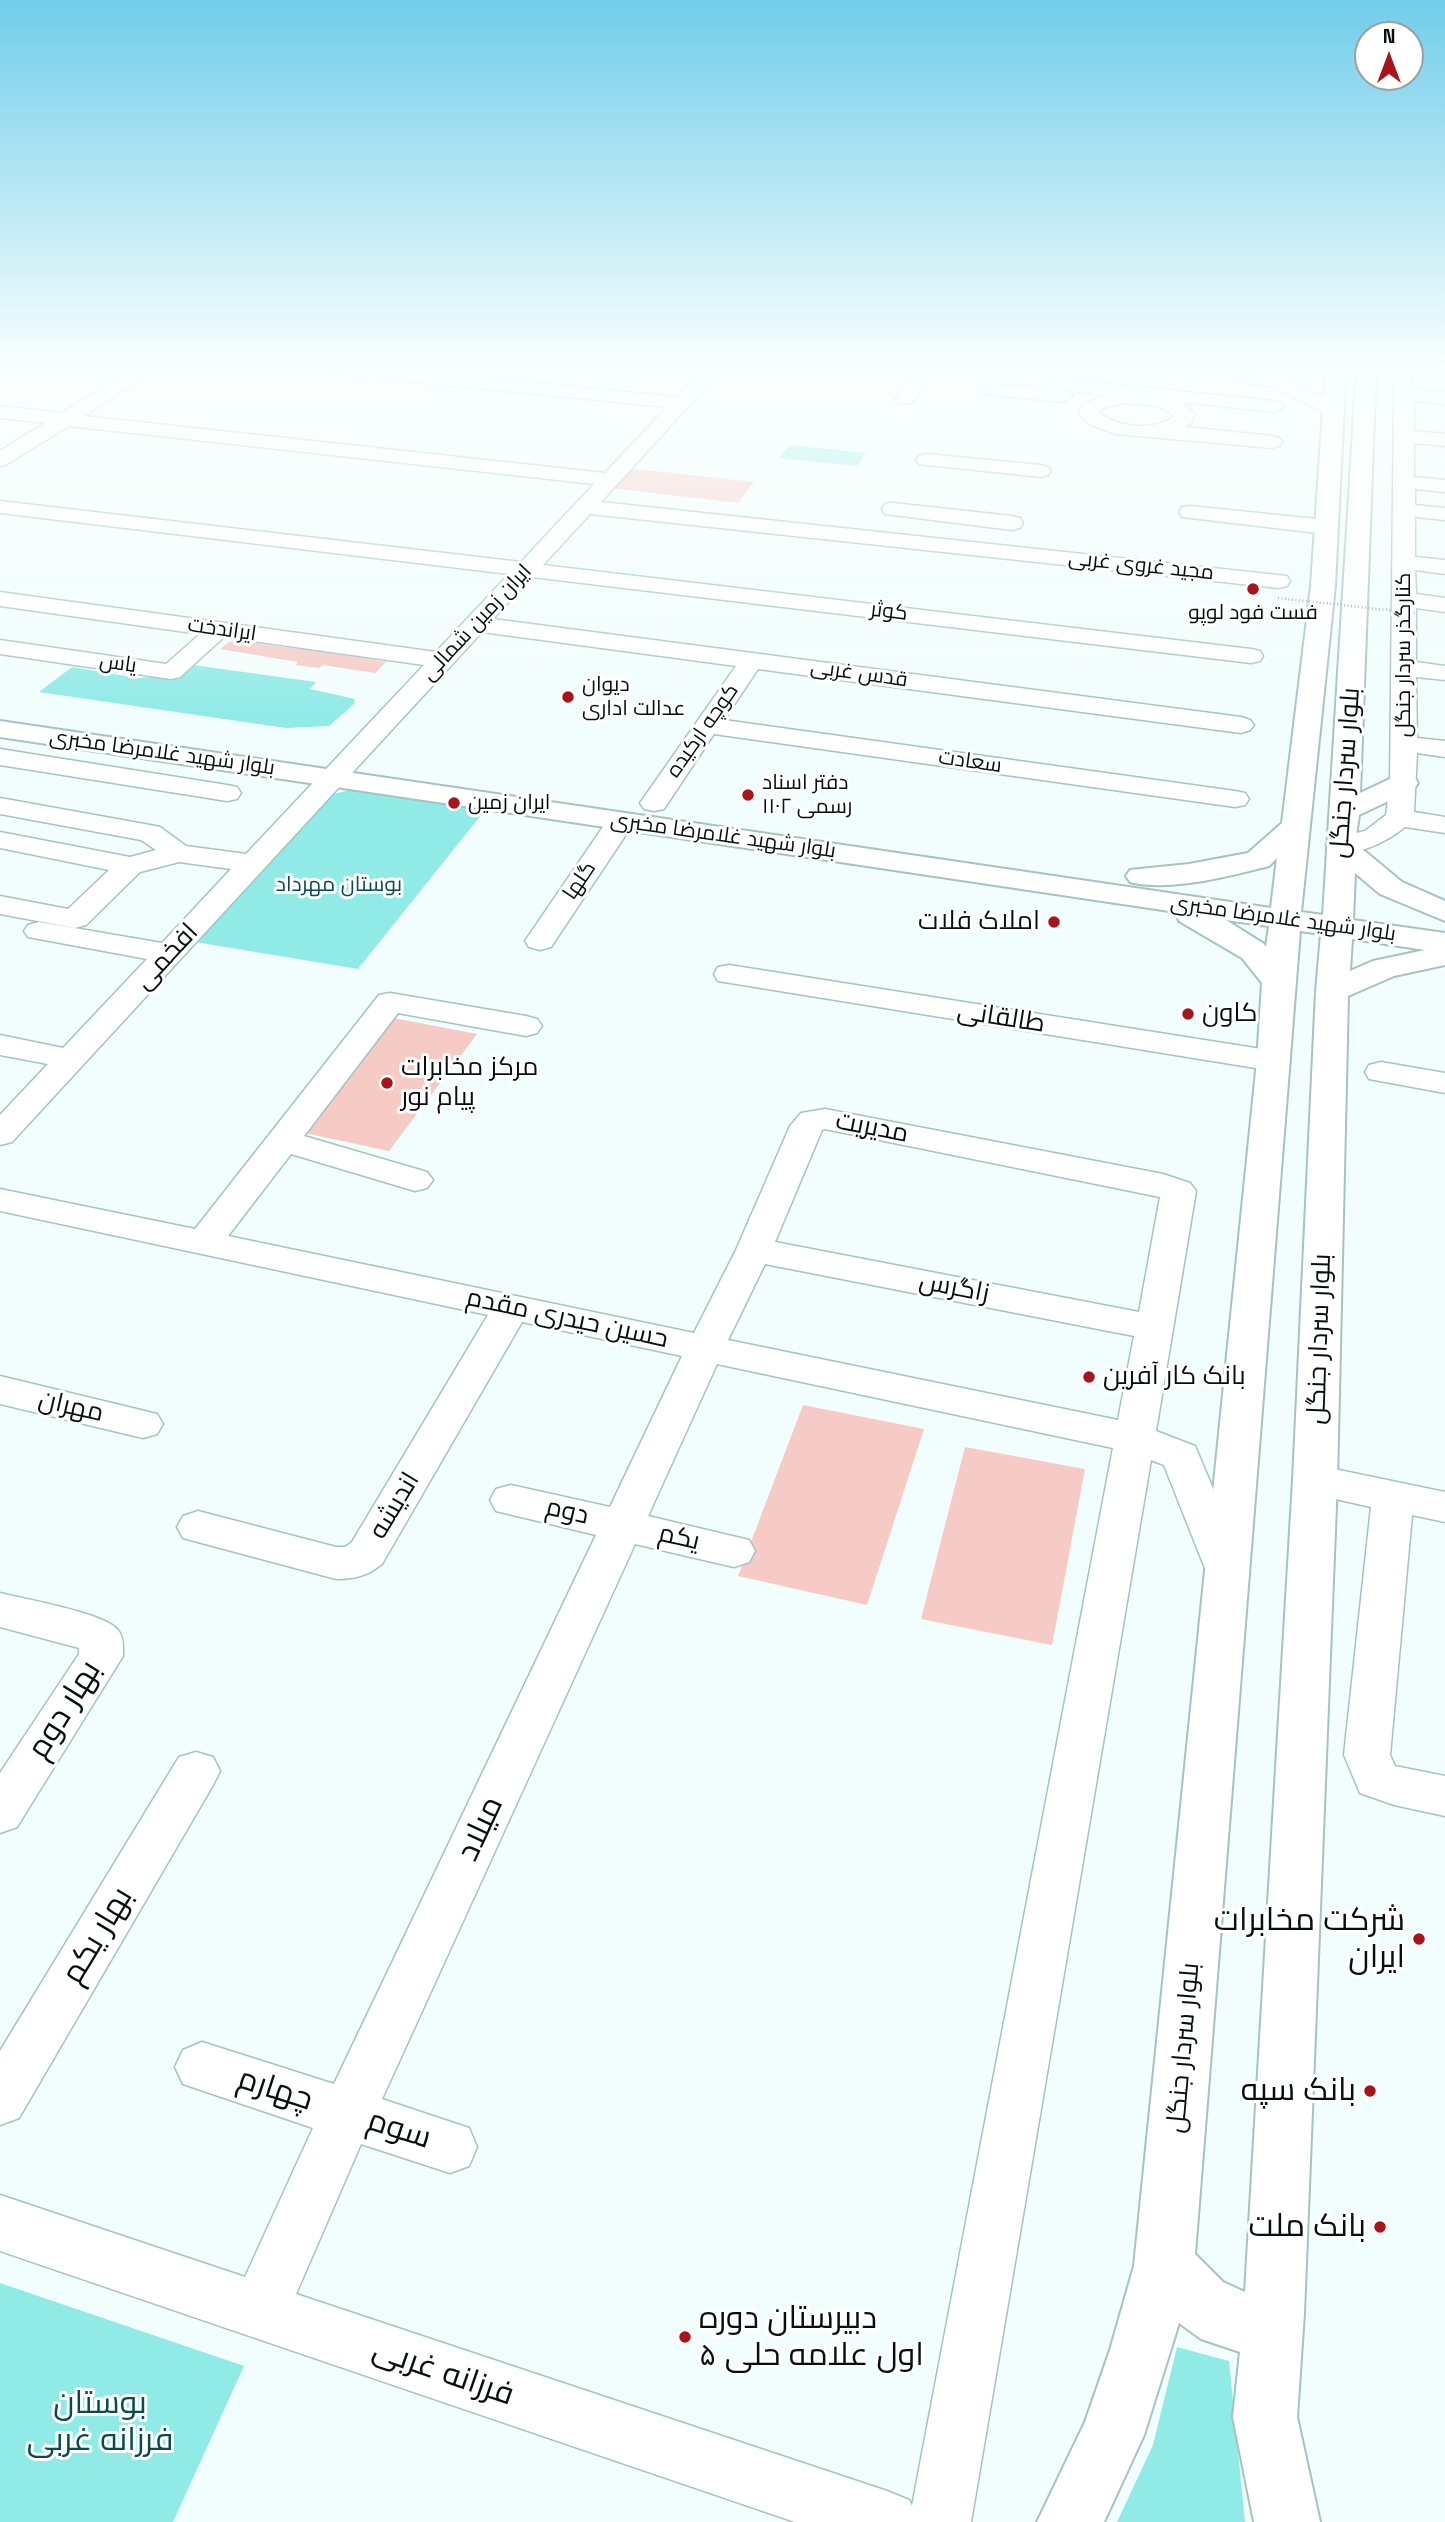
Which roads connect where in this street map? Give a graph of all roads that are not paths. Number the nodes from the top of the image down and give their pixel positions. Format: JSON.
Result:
{"nodes":[{"id":1,"x":607,"y":484,"type":"edge"},
{"id":2,"x":1015,"y":484,"type":"edge"},
{"id":3,"x":1329,"y":484,"type":"edge"},
{"id":4,"x":1361,"y":484,"type":"edge"},
{"id":5,"x":1404,"y":484,"type":"edge"},
{"id":6,"x":1421,"y":484,"type":"edge"},
{"id":7,"x":1445,"y":486,"type":"edge"},
{"id":8,"x":1031,"y":488,"type":"junction"},
{"id":9,"x":585,"y":507,"type":"junction"},
{"id":10,"x":0,"y":508,"type":"edge"},
{"id":11,"x":893,"y":509,"type":"dead end"},
{"id":12,"x":1404,"y":510,"type":"junction"},
{"id":13,"x":1190,"y":512,"type":"dead end"},
{"id":14,"x":1445,"y":514,"type":"edge"},
{"id":15,"x":1326,"y":527,"type":"junction"},
{"id":16,"x":996,"y":551,"type":"junction"},
{"id":17,"x":1404,"y":562,"type":"junction"},
{"id":18,"x":1445,"y":567,"type":"edge"},
{"id":19,"x":528,"y":568,"type":"junction"},
{"id":20,"x":1278,"y":590,"type":"road end"},
{"id":21,"x":0,"y":599,"type":"edge"},
{"id":22,"x":1445,"y":605,"type":"edge"},
{"id":23,"x":1409,"y":607,"type":"junction"},
{"id":24,"x":476,"y":624,"type":"junction"},
{"id":25,"x":219,"y":629,"type":"junction"},
{"id":26,"x":0,"y":647,"type":"edge"},
{"id":27,"x":1251,"y":656,"type":"dead end"},
{"id":28,"x":443,"y":660,"type":"junction"},
{"id":29,"x":752,"y":660,"type":"junction"},
{"id":30,"x":1404,"y":668,"type":"junction"},
{"id":31,"x":1445,"y":673,"type":"edge"},
{"id":32,"x":0,"y":706,"type":"edge"},
{"id":33,"x":705,"y":725,"type":"junction"},
{"id":34,"x":1241,"y":725,"type":"dead end"},
{"id":35,"x":0,"y":729,"type":"edge"},
{"id":36,"x":1404,"y":744,"type":"junction"},
{"id":37,"x":1445,"y":750,"type":"edge"},
{"id":38,"x":0,"y":757,"type":"edge"},
{"id":39,"x":343,"y":768,"type":"junction"},
{"id":40,"x":1404,"y":783,"type":"junction"},
{"id":41,"x":227,"y":793,"type":"dead end"},
{"id":42,"x":1235,"y":799,"type":"dead end"},
{"id":43,"x":654,"y":803,"type":"junction"},
{"id":44,"x":0,"y":806,"type":"edge"},
{"id":45,"x":1345,"y":811,"type":"junction"},
{"id":46,"x":1399,"y":818,"type":"junction"},
{"id":47,"x":621,"y":821,"type":"junction"},
{"id":48,"x":1296,"y":825,"type":"junction"},
{"id":49,"x":1445,"y":825,"type":"edge"},
{"id":50,"x":0,"y":840,"type":"edge"},
{"id":51,"x":1340,"y":845,"type":"junction"},
{"id":52,"x":178,"y":853,"type":"junction"},
{"id":53,"x":253,"y":864,"type":"junction"},
{"id":54,"x":130,"y":866,"type":"junction"},
{"id":55,"x":1150,"y":888,"type":"junction"},
{"id":56,"x":0,"y":905,"type":"edge"},
{"id":57,"x":1286,"y":908,"type":"junction"},
{"id":58,"x":1445,"y":912,"type":"edge"},
{"id":59,"x":1338,"y":916,"type":"junction"},
{"id":60,"x":1445,"y":918,"type":"edge"},
{"id":61,"x":0,"y":924,"type":"edge"},
{"id":62,"x":540,"y":941,"type":"dead end"},
{"id":63,"x":1445,"y":943,"type":"edge"},
{"id":64,"x":170,"y":954,"type":"junction"},
{"id":65,"x":1445,"y":955,"type":"edge"},
{"id":66,"x":729,"y":974,"type":"dead end"},
{"id":67,"x":1278,"y":982,"type":"junction"},
{"id":68,"x":1332,"y":991,"type":"junction"},
{"id":69,"x":526,"y":1026,"type":"dead end"},
{"id":70,"x":0,"y":1045,"type":"edge"},
{"id":71,"x":72,"y":1059,"type":"junction"},
{"id":72,"x":1274,"y":1061,"type":"junction"},
{"id":73,"x":1381,"y":1072,"type":"dead end"},
{"id":74,"x":1445,"y":1083,"type":"edge"},
{"id":75,"x":0,"y":1135,"type":"edge"},
{"id":76,"x":282,"y":1140,"type":"junction"},
{"id":77,"x":415,"y":1180,"type":"dead end"},
{"id":78,"x":0,"y":1200,"type":"edge"},
{"id":79,"x":202,"y":1244,"type":"junction"},
{"id":80,"x":754,"y":1250,"type":"junction"},
{"id":81,"x":512,"y":1307,"type":"junction"},
{"id":82,"x":1153,"y":1327,"type":"junction"},
{"id":83,"x":705,"y":1348,"type":"junction"},
{"id":84,"x":0,"y":1390,"type":"edge"},
{"id":85,"x":143,"y":1424,"type":"dead end"},
{"id":86,"x":1134,"y":1438,"type":"junction"},
{"id":87,"x":1315,"y":1480,"type":"junction"},
{"id":88,"x":1393,"y":1497,"type":"junction"},
{"id":89,"x":511,"y":1500,"type":"dead end"},
{"id":90,"x":1445,"y":1507,"type":"edge"},
{"id":91,"x":623,"y":1525,"type":"junction"},
{"id":92,"x":198,"y":1527,"type":"dead end"},
{"id":93,"x":734,"y":1551,"type":"dead end"},
{"id":94,"x":1227,"y":1574,"type":"junction"},
{"id":95,"x":0,"y":1610,"type":"edge"},
{"id":96,"x":196,"y":1772,"type":"dead end"},
{"id":97,"x":1445,"y":1796,"type":"edge"},
{"id":98,"x":0,"y":1814,"type":"edge"},
{"id":99,"x":202,"y":2067,"type":"dead end"},
{"id":100,"x":0,"y":2100,"type":"edge"},
{"id":101,"x":348,"y":2113,"type":"junction"},
{"id":102,"x":450,"y":2147,"type":"dead end"},
{"id":103,"x":0,"y":2223,"type":"edge"},
{"id":104,"x":1164,"y":2266,"type":"junction"},
{"id":105,"x":259,"y":2311,"type":"junction"},
{"id":106,"x":1275,"y":2313,"type":"junction"},
{"id":107,"x":1265,"y":2417,"type":"junction"},
{"id":108,"x":887,"y":2522,"type":"edge"},
{"id":109,"x":940,"y":2522,"type":"edge"},
{"id":110,"x":1070,"y":2522,"type":"edge"},
{"id":111,"x":1287,"y":2522,"type":"edge"},
{"id":112,"x":1317,"y":2522,"type":"edge"}],
"edges":[{"from":1,"to":9,"type":"street","name":"ایران زمین شمالی"},
{"from":2,"to":8,"type":"street"},
{"from":3,"to":15,"type":"main road","name":"بلوار سردار جنگل"},
{"from":4,"to":45,"type":"main road","name":"بلوار سردار جنگل"},
{"from":5,"to":12,"type":"street","name":"کنارگذر سردار جنگل"},
{"from":6,"to":7,"type":"street"},
{"from":8,"to":11,"type":"street"},
{"from":8,"to":16,"type":"street"},
{"from":9,"to":16,"type":"street","name":"مجید غروی غربی"},
{"from":9,"to":19,"type":"street","name":"ایران زمین شمالی"},
{"from":10,"to":19,"type":"street","name":"کوثر"},
{"from":12,"to":14,"type":"street"},
{"from":12,"to":17,"type":"street","name":"کنارگذر سردار جنگل"},
{"from":13,"to":15,"type":"street"},
{"from":15,"to":48,"type":"main road","name":"بلوار سردار جنگل"},
{"from":16,"to":20,"type":"street","name":"مجید غروی غربی"},
{"from":17,"to":18,"type":"street"},
{"from":17,"to":23,"type":"street","name":"کنارگذر سردار جنگل"},
{"from":19,"to":24,"type":"street","name":"ایران زمین شمالی"},
{"from":19,"to":27,"type":"street","name":"کوثر"},
{"from":21,"to":25,"type":"street","name":"ایراندخت"},
{"from":22,"to":23,"type":"street"},
{"from":23,"to":30,"type":"street","name":"کنارگذر سردار جنگل"},
{"from":24,"to":28,"type":"street","name":"ایران زمین شمالی"},
{"from":24,"to":29,"type":"street","name":"قدس غربی"},
{"from":25,"to":26,"type":"street","name":"یاس"},
{"from":25,"to":28,"type":"street","name":"ایراندخت"},
{"from":28,"to":39,"type":"street","name":"ایران زمین شمالی"},
{"from":29,"to":33,"type":"street","name":"کوچه ارکیده"},
{"from":29,"to":34,"type":"street","name":"قدس غربی"},
{"from":30,"to":31,"type":"street"},
{"from":30,"to":36,"type":"street","name":"کنارگذر سردار جنگل"},
{"from":32,"to":39,"type":"main road","name":"بلوار شهید غلامرضا مخبری"},
{"from":33,"to":42,"type":"street","name":"سعادت"},
{"from":33,"to":43,"type":"street","name":"کوچه ارکیده"},
{"from":35,"to":39,"type":"main road","name":"بلوار شهید غلامرضا مخبری"},
{"from":36,"to":37,"type":"street"},
{"from":36,"to":40,"type":"street","name":"کنارگذر سردار جنگل"},
{"from":38,"to":41,"type":"street"},
{"from":39,"to":43,"type":"main road","name":"بلوار شهید غلامرضا مخبری"},
{"from":39,"to":47,"type":"main road","name":"بلوار شهید غلامرضا مخبری"},
{"from":39,"to":53,"type":"street","name":"افخمی"},
{"from":40,"to":45,"type":"main road"},
{"from":40,"to":46,"type":"street","name":"کنارگذر سردار جنگل"},
{"from":43,"to":55,"type":"main road","name":"بلوار شهید غلامرضا مخبری"},
{"from":44,"to":52,"type":"street"},
{"from":45,"to":51,"type":"main road","name":"بلوار سردار جنگل"},
{"from":46,"to":49,"type":"street"},
{"from":46,"to":51,"type":"street"},
{"from":47,"to":55,"type":"main road","name":"بلوار شهید غلامرضا مخبری"},
{"from":47,"to":62,"type":"street","name":"گلها"},
{"from":48,"to":55,"type":"main road"},
{"from":48,"to":57,"type":"main road","name":"بلوار سردار جنگل"},
{"from":50,"to":54,"type":"street"},
{"from":51,"to":58,"type":"main road"},
{"from":51,"to":59,"type":"main road","name":"بلوار سردار جنگل"},
{"from":52,"to":53,"type":"street"},
{"from":52,"to":54,"type":"street"},
{"from":53,"to":64,"type":"street","name":"افخمی"},
{"from":54,"to":56,"type":"street"},
{"from":55,"to":57,"type":"main road","name":"بلوار شهید غلامرضا مخبری"},
{"from":55,"to":67,"type":"main road"},
{"from":57,"to":59,"type":"main road","name":"بلوار شهید غلامرضا مخبری"},
{"from":57,"to":67,"type":"main road","name":"بلوار سردار جنگل"},
{"from":59,"to":60,"type":"main road","name":"بلوار شهید غلامرضا مخبری"},
{"from":59,"to":63,"type":"main road","name":"بلوار شهید غلامرضا مخبری"},
{"from":59,"to":68,"type":"main road","name":"بلوار سردار جنگل"},
{"from":61,"to":64,"type":"street"},
{"from":64,"to":71,"type":"street","name":"افخمی"},
{"from":65,"to":68,"type":"main road"},
{"from":66,"to":72,"type":"street","name":"طالقانی"},
{"from":67,"to":72,"type":"main road","name":"بلوار سردار جنگل"},
{"from":68,"to":87,"type":"main road","name":"بلوار سردار جنگل"},
{"from":69,"to":76,"type":"street"},
{"from":70,"to":71,"type":"street"},
{"from":71,"to":75,"type":"street","name":"افخمی"},
{"from":72,"to":94,"type":"main road","name":"بلوار سردار جنگل"},
{"from":73,"to":74,"type":"street"},
{"from":76,"to":77,"type":"street"},
{"from":76,"to":79,"type":"street"},
{"from":78,"to":79,"type":"street","name":"حسین حیدری مقدم"},
{"from":79,"to":81,"type":"street","name":"حسین حیدری مقدم"},
{"from":80,"to":82,"type":"street","name":"زاگرس"},
{"from":80,"to":82,"type":"street","name":"مدیریت"},
{"from":80,"to":83,"type":"street","name":"مدیریت"},
{"from":81,"to":83,"type":"street","name":"حسین حیدری مقدم"},
{"from":81,"to":92,"type":"street","name":"اندیشه"},
{"from":82,"to":86,"type":"street"},
{"from":83,"to":86,"type":"street","name":"حسین حیدری مقدم"},
{"from":83,"to":91,"type":"street","name":"میلاد"},
{"from":84,"to":85,"type":"street","name":"مهران"},
{"from":86,"to":94,"type":"street","name":"حسین حیدری مقدم"},
{"from":86,"to":109,"type":"street"},
{"from":87,"to":88,"type":"street"},
{"from":87,"to":106,"type":"main road","name":"بلوار سردار جنگل"},
{"from":88,"to":90,"type":"street"},
{"from":88,"to":97,"type":"street"},
{"from":89,"to":91,"type":"street","name":"دوم"},
{"from":91,"to":93,"type":"street","name":"یکم"},
{"from":91,"to":101,"type":"street","name":"میلاد"},
{"from":94,"to":104,"type":"main road","name":"بلوار سردار جنگل"},
{"from":95,"to":98,"type":"street","name":"بهار دوم"},
{"from":96,"to":100,"type":"street","name":"بهار یکم"},
{"from":99,"to":101,"type":"street","name":"چهارم"},
{"from":101,"to":102,"type":"street","name":"سوم"},
{"from":101,"to":105,"type":"street","name":"میلاد"},
{"from":103,"to":105,"type":"street","name":"فرزانه غربی"},
{"from":104,"to":106,"type":"main road"},
{"from":104,"to":110,"type":"main road","name":"بلوار سردار جنگل"},
{"from":105,"to":108,"type":"street","name":"فرزانه غربی"},
{"from":106,"to":107,"type":"main road","name":"بلوار سردار جنگل"},
{"from":107,"to":111,"type":"main road","name":"بلوار سردار جنگل"},
{"from":107,"to":112,"type":"street"}]}
